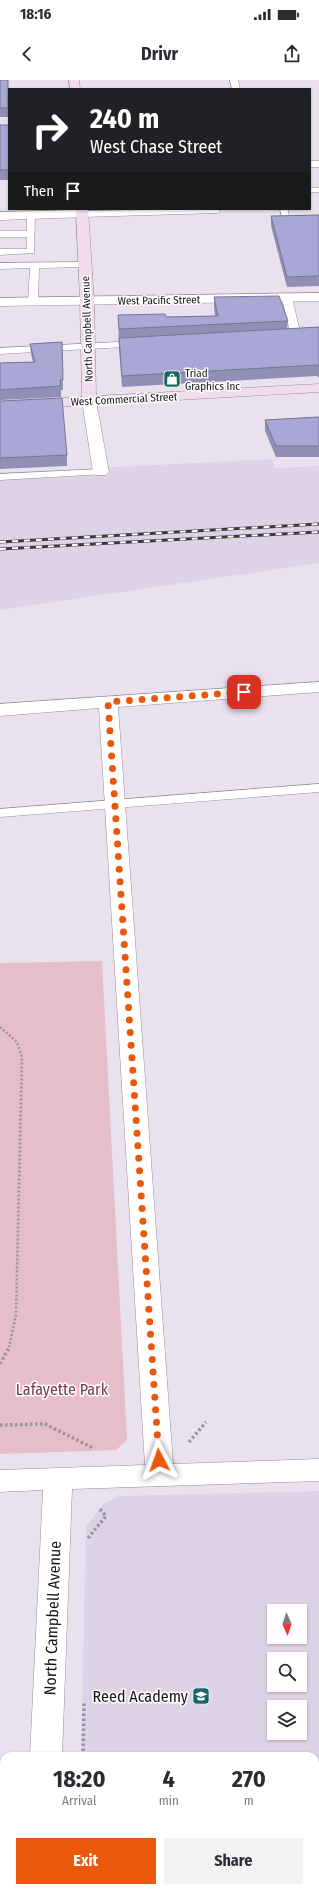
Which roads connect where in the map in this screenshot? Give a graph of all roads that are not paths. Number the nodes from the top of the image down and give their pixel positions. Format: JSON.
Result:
{"nodes":[{"id":1,"x":216,"y":210,"type":"edge"},
{"id":2,"x":284,"y":210,"type":"edge"},
{"id":3,"x":82,"y":211,"type":"edge"},
{"id":4,"x":31,"y":215,"type":"junction"},
{"id":5,"x":0,"y":216,"type":"edge"},
{"id":6,"x":286,"y":219,"type":"edge"},
{"id":7,"x":0,"y":234,"type":"edge"},
{"id":8,"x":31,"y":234,"type":"junction"},
{"id":9,"x":0,"y":252,"type":"edge"},
{"id":10,"x":85,"y":265,"type":"junction"},
{"id":11,"x":0,"y":266,"type":"edge"},
{"id":12,"x":35,"y":266,"type":"junction"},
{"id":13,"x":319,"y":297,"type":"edge"},
{"id":14,"x":287,"y":298,"type":"junction"},
{"id":15,"x":87,"y":301,"type":"junction"},
{"id":16,"x":0,"y":302,"type":"edge"},
{"id":17,"x":34,"y":302,"type":"junction"},
{"id":18,"x":296,"y":336,"type":"edge"},
{"id":19,"x":148,"y":343,"type":"edge"},
{"id":20,"x":88,"y":346,"type":"junction"},
{"id":21,"x":0,"y":351,"type":"edge"},
{"id":22,"x":319,"y":388,"type":"edge"},
{"id":23,"x":89,"y":401,"type":"junction"},
{"id":24,"x":0,"y":406,"type":"edge"},
{"id":25,"x":101,"y":472,"type":"joint"},
{"id":26,"x":0,"y":477,"type":"edge"},
{"id":27,"x":319,"y":687,"type":"edge"},
{"id":28,"x":108,"y":702,"type":"junction"},
{"id":29,"x":0,"y":710,"type":"edge"},
{"id":30,"x":319,"y":788,"type":"edge"},
{"id":31,"x":116,"y":804,"type":"junction"},
{"id":32,"x":0,"y":813,"type":"edge"},
{"id":33,"x":319,"y":1470,"type":"edge"},
{"id":34,"x":160,"y":1475,"type":"junction"},
{"id":35,"x":58,"y":1479,"type":"junction"},
{"id":36,"x":0,"y":1481,"type":"edge"},
{"id":37,"x":46,"y":1752,"type":"edge"}],
"edges":[{"from":1,"to":3,"type":"lane"},
{"from":2,"to":6,"type":"lane"},
{"from":3,"to":4,"type":"street"},
{"from":3,"to":10,"type":"street","name":"North Campbell Avenue"},
{"from":4,"to":5,"type":"street"},
{"from":4,"to":8,"type":"lane"},
{"from":7,"to":8,"type":"lane"},
{"from":8,"to":9,"type":"lane"},
{"from":10,"to":12,"type":"lane"},
{"from":10,"to":15,"type":"street","name":"North Campbell Avenue"},
{"from":11,"to":12,"type":"lane"},
{"from":12,"to":17,"type":"lane"},
{"from":13,"to":14,"type":"street","name":"West Pacific Street"},
{"from":14,"to":15,"type":"street","name":"West Pacific Street"},
{"from":14,"to":18,"type":"lane"},
{"from":15,"to":17,"type":"street","name":"West Pacific Street"},
{"from":15,"to":20,"type":"street","name":"North Campbell Avenue"},
{"from":16,"to":17,"type":"street","name":"West Pacific Street"},
{"from":19,"to":20,"type":"lane"},
{"from":20,"to":21,"type":"lane"},
{"from":20,"to":23,"type":"street","name":"North Campbell Avenue"},
{"from":22,"to":23,"type":"street","name":"West Commercial Street"},
{"from":23,"to":24,"type":"street","name":"West Commercial Street"},
{"from":23,"to":25,"type":"street","name":"North Campbell Avenue"},
{"from":25,"to":26,"type":"lane"},
{"from":27,"to":28,"type":"street"},
{"from":28,"to":29,"type":"street"},
{"from":28,"to":31,"type":"street"},
{"from":30,"to":31,"type":"lane"},
{"from":31,"to":32,"type":"lane"},
{"from":31,"to":34,"type":"street"},
{"from":33,"to":34,"type":"street"},
{"from":34,"to":35,"type":"street"},
{"from":35,"to":36,"type":"street"},
{"from":35,"to":37,"type":"street","name":"North Campbell Avenue"}]}
